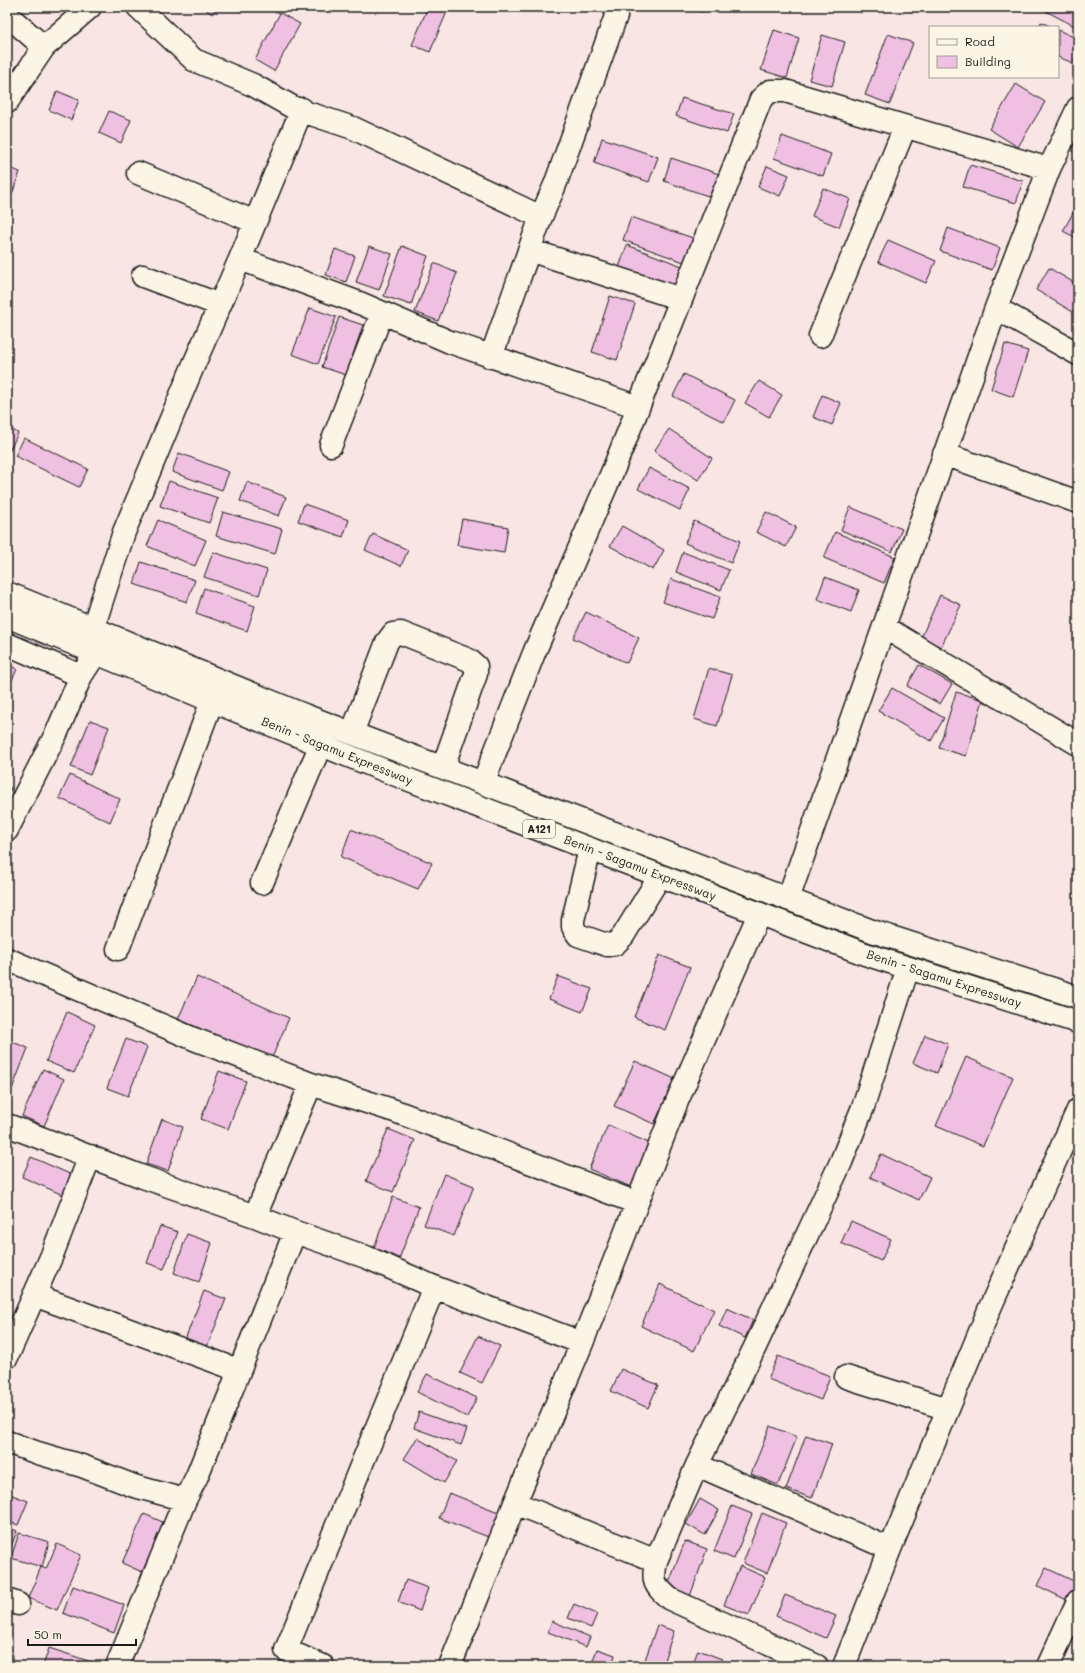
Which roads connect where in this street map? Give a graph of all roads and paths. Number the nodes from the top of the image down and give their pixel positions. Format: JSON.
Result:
{"nodes":[{"id":1,"x":90,"y":7,"type":"edge"},
{"id":2,"x":138,"y":7,"type":"edge"},
{"id":3,"x":7,"y":15,"type":"edge"},
{"id":4,"x":616,"y":16,"type":"dead end"},
{"id":5,"x":44,"y":47,"type":"junction"},
{"id":6,"x":7,"y":102,"type":"edge"},
{"id":7,"x":302,"y":109,"type":"junction"},
{"id":8,"x":1076,"y":121,"type":"edge"},
{"id":9,"x":905,"y":127,"type":"junction"},
{"id":10,"x":1049,"y":169,"type":"junction"},
{"id":11,"x":138,"y":173,"type":"dead end"},
{"id":12,"x":541,"y":217,"type":"junction"},
{"id":13,"x":256,"y":222,"type":"junction"},
{"id":14,"x":530,"y":250,"type":"junction"},
{"id":15,"x":240,"y":259,"type":"junction"},
{"id":16,"x":143,"y":276,"type":"dead end"},
{"id":17,"x":681,"y":299,"type":"junction"},
{"id":18,"x":220,"y":305,"type":"junction"},
{"id":19,"x":996,"y":308,"type":"junction"},
{"id":20,"x":382,"y":312,"type":"junction"},
{"id":21,"x":820,"y":336,"type":"dead end"},
{"id":22,"x":1078,"y":354,"type":"edge"},
{"id":23,"x":491,"y":357,"type":"junction"},
{"id":24,"x":638,"y":407,"type":"junction"},
{"id":25,"x":331,"y":445,"type":"dead end"},
{"id":26,"x":944,"y":454,"type":"junction"},
{"id":27,"x":1078,"y":502,"type":"edge"},
{"id":28,"x":7,"y":593,"type":"edge"},
{"id":29,"x":7,"y":616,"type":"edge"},
{"id":30,"x":884,"y":627,"type":"junction"},
{"id":31,"x":93,"y":628,"type":"junction"},
{"id":32,"x":7,"y":644,"type":"edge"},
{"id":33,"x":96,"y":653,"type":"junction"},
{"id":34,"x":82,"y":676,"type":"junction"},
{"id":35,"x":212,"y":701,"type":"junction"},
{"id":36,"x":352,"y":733,"type":"junction"},
{"id":37,"x":321,"y":744,"type":"junction"},
{"id":38,"x":1078,"y":744,"type":"edge"},
{"id":39,"x":443,"y":768,"type":"junction"},
{"id":40,"x":483,"y":783,"type":"junction"},
{"id":41,"x":7,"y":830,"type":"edge"},
{"id":42,"x":590,"y":849,"type":"junction"},
{"id":43,"x":660,"y":876,"type":"junction"},
{"id":44,"x":262,"y":883,"type":"dead end"},
{"id":45,"x":788,"y":899,"type":"junction"},
{"id":46,"x":759,"y":914,"type":"junction"},
{"id":47,"x":118,"y":949,"type":"dead end"},
{"id":48,"x":7,"y":959,"type":"edge"},
{"id":49,"x":908,"y":968,"type":"junction"},
{"id":50,"x":1078,"y":997,"type":"edge"},
{"id":51,"x":1078,"y":1022,"type":"edge"},
{"id":52,"x":311,"y":1084,"type":"junction"},
{"id":53,"x":1078,"y":1110,"type":"edge"},
{"id":54,"x":7,"y":1125,"type":"edge"},
{"id":55,"x":90,"y":1156,"type":"junction"},
{"id":56,"x":637,"y":1203,"type":"junction"},
{"id":57,"x":255,"y":1216,"type":"junction"},
{"id":58,"x":295,"y":1232,"type":"junction"},
{"id":59,"x":434,"y":1287,"type":"junction"},
{"id":60,"x":34,"y":1294,"type":"junction"},
{"id":61,"x":582,"y":1343,"type":"junction"},
{"id":62,"x":7,"y":1357,"type":"edge"},
{"id":63,"x":238,"y":1370,"type":"junction"},
{"id":64,"x":846,"y":1376,"type":"dead end"},
{"id":65,"x":948,"y":1409,"type":"junction"},
{"id":66,"x":7,"y":1442,"type":"edge"},
{"id":67,"x":697,"y":1465,"type":"junction"},
{"id":68,"x":185,"y":1500,"type":"junction"},
{"id":69,"x":515,"y":1503,"type":"junction"},
{"id":70,"x":890,"y":1549,"type":"junction"},
{"id":71,"x":656,"y":1561,"type":"junction"},
{"id":72,"x":1078,"y":1601,"type":"edge"},
{"id":73,"x":283,"y":1658,"type":"edge"},
{"id":74,"x":116,"y":1666,"type":"edge"},
{"id":75,"x":323,"y":1666,"type":"edge"},
{"id":76,"x":450,"y":1666,"type":"edge"},
{"id":77,"x":817,"y":1666,"type":"edge"},
{"id":78,"x":844,"y":1666,"type":"edge"},
{"id":79,"x":1048,"y":1666,"type":"edge"}],
"edges":[{"from":1,"to":5,"type":"main road"},
{"from":2,"to":7,"type":"main road"},
{"from":3,"to":5,"type":"main road"},
{"from":4,"to":12,"type":"main road"},
{"from":5,"to":6,"type":"main road"},
{"from":7,"to":12,"type":"main road"},
{"from":7,"to":13,"type":"main road"},
{"from":8,"to":10,"type":"main road"},
{"from":9,"to":10,"type":"main road"},
{"from":9,"to":17,"type":"main road"},
{"from":9,"to":21,"type":"main road"},
{"from":10,"to":19,"type":"main road"},
{"from":11,"to":13,"type":"main road"},
{"from":12,"to":14,"type":"main road"},
{"from":13,"to":15,"type":"main road"},
{"from":14,"to":17,"type":"main road"},
{"from":14,"to":23,"type":"main road"},
{"from":15,"to":18,"type":"main road"},
{"from":15,"to":20,"type":"main road"},
{"from":16,"to":18,"type":"main road"},
{"from":17,"to":24,"type":"main road"},
{"from":18,"to":31,"type":"main road"},
{"from":19,"to":22,"type":"main road"},
{"from":19,"to":26,"type":"main road"},
{"from":20,"to":23,"type":"main road"},
{"from":20,"to":25,"type":"main road"},
{"from":23,"to":24,"type":"main road"},
{"from":24,"to":40,"type":"main road"},
{"from":26,"to":27,"type":"main road"},
{"from":26,"to":30,"type":"main road"},
{"from":28,"to":31,"type":"main road","number":"A121"},
{"from":29,"to":33,"type":"main road","name":"Benin - Sagamu Expressway","number":"A121"},
{"from":30,"to":38,"type":"main road"},
{"from":30,"to":45,"type":"main road"},
{"from":31,"to":36,"type":"main road","number":"A121"},
{"from":32,"to":34,"type":"main road"},
{"from":33,"to":34,"type":"main road"},
{"from":33,"to":35,"type":"main road","name":"Benin - Sagamu Expressway","number":"A121"},
{"from":34,"to":41,"type":"main road"},
{"from":35,"to":37,"type":"main road","name":"Benin - Sagamu Expressway","number":"A121"},
{"from":35,"to":47,"type":"main road"},
{"from":36,"to":39,"type":"main road","number":"A121"},
{"from":36,"to":39,"type":"main road"},
{"from":37,"to":42,"type":"main road","name":"Benin - Sagamu Expressway","number":"A121"},
{"from":37,"to":44,"type":"main road"},
{"from":39,"to":40,"type":"main road","number":"A121"},
{"from":40,"to":45,"type":"main road","number":"A121"},
{"from":42,"to":43,"type":"main road","name":"Benin - Sagamu Expressway","number":"A121"},
{"from":42,"to":43,"type":"main road"},
{"from":43,"to":46,"type":"main road","name":"Benin - Sagamu Expressway","number":"A121"},
{"from":45,"to":50,"type":"main road","number":"A121"},
{"from":46,"to":49,"type":"main road","name":"Benin - Sagamu Expressway","number":"A121"},
{"from":46,"to":56,"type":"main road"},
{"from":48,"to":52,"type":"main road"},
{"from":49,"to":51,"type":"main road","name":"Benin - Sagamu Expressway","number":"A121"},
{"from":49,"to":67,"type":"main road"},
{"from":52,"to":56,"type":"main road"},
{"from":52,"to":57,"type":"main road"},
{"from":53,"to":65,"type":"main road"},
{"from":54,"to":55,"type":"main road"},
{"from":55,"to":57,"type":"main road"},
{"from":55,"to":60,"type":"main road"},
{"from":56,"to":61,"type":"main road"},
{"from":57,"to":58,"type":"main road"},
{"from":58,"to":59,"type":"main road"},
{"from":58,"to":63,"type":"main road"},
{"from":59,"to":61,"type":"main road"},
{"from":59,"to":73,"type":"main road"},
{"from":60,"to":62,"type":"main road"},
{"from":60,"to":63,"type":"main road"},
{"from":61,"to":69,"type":"main road"},
{"from":63,"to":68,"type":"main road"},
{"from":64,"to":65,"type":"main road"},
{"from":65,"to":70,"type":"main road"},
{"from":66,"to":68,"type":"main road"},
{"from":67,"to":70,"type":"main road"},
{"from":67,"to":71,"type":"main road"},
{"from":68,"to":74,"type":"main road"},
{"from":69,"to":71,"type":"main road"},
{"from":69,"to":76,"type":"main road"},
{"from":70,"to":78,"type":"main road"},
{"from":71,"to":77,"type":"main road"},
{"from":72,"to":79,"type":"main road"},
{"from":73,"to":75,"type":"main road"}]}
